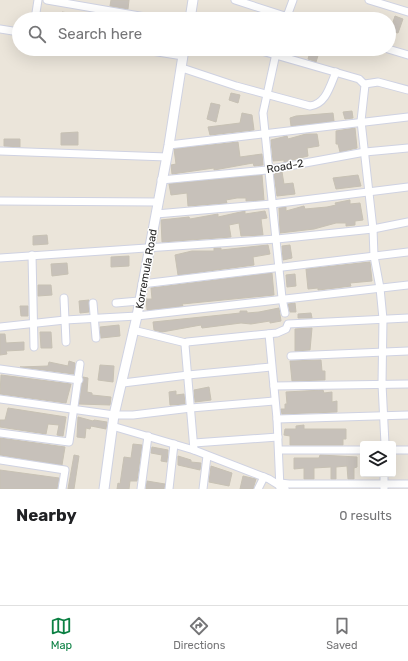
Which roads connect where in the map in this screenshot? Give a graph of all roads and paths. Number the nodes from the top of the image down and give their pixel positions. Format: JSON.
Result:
{"nodes":[{"id":1,"x":38,"y":0,"type":"edge"},
{"id":2,"x":46,"y":0,"type":"edge"},
{"id":3,"x":193,"y":0,"type":"edge"},
{"id":4,"x":235,"y":0,"type":"edge"},
{"id":5,"x":293,"y":0,"type":"edge"},
{"id":6,"x":369,"y":0,"type":"edge"},
{"id":7,"x":86,"y":3,"type":"edge"},
{"id":8,"x":36,"y":12,"type":"edge"},
{"id":9,"x":126,"y":12,"type":"edge"},
{"id":10,"x":191,"y":12,"type":"edge"},
{"id":11,"x":271,"y":12,"type":"edge"},
{"id":12,"x":290,"y":12,"type":"edge"},
{"id":13,"x":408,"y":12,"type":"edge"},
{"id":14,"x":0,"y":29,"type":"edge"},
{"id":15,"x":12,"y":31,"type":"edge"},
{"id":16,"x":396,"y":51,"type":"edge"},
{"id":17,"x":408,"y":55,"type":"edge"},
{"id":18,"x":184,"y":56,"type":"edge"},
{"id":19,"x":275,"y":56,"type":"edge"},
{"id":20,"x":288,"y":56,"type":"edge"},
{"id":21,"x":182,"y":68,"type":"junction"},
{"id":22,"x":336,"y":72,"type":"junction"},
{"id":23,"x":365,"y":84,"type":"junction"},
{"id":24,"x":408,"y":90,"type":"edge"},
{"id":25,"x":266,"y":94,"type":"junction"},
{"id":26,"x":408,"y":117,"type":"edge"},
{"id":27,"x":361,"y":121,"type":"junction"},
{"id":28,"x":264,"y":135,"type":"junction"},
{"id":29,"x":169,"y":145,"type":"junction"},
{"id":30,"x":408,"y":148,"type":"edge"},
{"id":31,"x":0,"y":151,"type":"edge"},
{"id":32,"x":365,"y":152,"type":"junction"},
{"id":33,"x":167,"y":156,"type":"junction"},
{"id":34,"x":267,"y":170,"type":"junction"},
{"id":35,"x":162,"y":180,"type":"junction"},
{"id":36,"x":408,"y":187,"type":"edge"},
{"id":37,"x":368,"y":193,"type":"junction"},
{"id":38,"x":0,"y":201,"type":"edge"},
{"id":39,"x":158,"y":202,"type":"junction"},
{"id":40,"x":272,"y":204,"type":"junction"},
{"id":41,"x":156,"y":214,"type":"junction"},
{"id":42,"x":408,"y":222,"type":"edge"},
{"id":43,"x":373,"y":229,"type":"junction"},
{"id":44,"x":277,"y":239,"type":"junction"},
{"id":45,"x":150,"y":247,"type":"junction"},
{"id":46,"x":408,"y":252,"type":"edge"},
{"id":47,"x":32,"y":255,"type":"junction"},
{"id":48,"x":374,"y":256,"type":"junction"},
{"id":49,"x":0,"y":258,"type":"edge"},
{"id":50,"x":279,"y":267,"type":"junction"},
{"id":51,"x":142,"y":284,"type":"junction"},
{"id":52,"x":408,"y":285,"type":"edge"},
{"id":53,"x":380,"y":288,"type":"junction"},
{"id":54,"x":64,"y":298,"type":"dead end"},
{"id":55,"x":282,"y":298,"type":"junction"},
{"id":56,"x":139,"y":300,"type":"junction"},
{"id":57,"x":93,"y":302,"type":"dead end"},
{"id":58,"x":116,"y":303,"type":"dead end"},
{"id":59,"x":285,"y":313,"type":"dead end"},
{"id":60,"x":137,"y":316,"type":"junction"},
{"id":61,"x":95,"y":318,"type":"junction"},
{"id":62,"x":383,"y":318,"type":"junction"},
{"id":63,"x":408,"y":318,"type":"edge"},
{"id":64,"x":65,"y":320,"type":"junction"},
{"id":65,"x":34,"y":324,"type":"junction"},
{"id":66,"x":0,"y":327,"type":"edge"},
{"id":67,"x":133,"y":330,"type":"junction"},
{"id":68,"x":269,"y":334,"type":"junction"},
{"id":69,"x":96,"y":338,"type":"dead end"},
{"id":70,"x":66,"y":342,"type":"dead end"},
{"id":71,"x":186,"y":343,"type":"junction"},
{"id":72,"x":34,"y":347,"type":"dead end"},
{"id":73,"x":383,"y":351,"type":"junction"},
{"id":74,"x":408,"y":351,"type":"edge"},
{"id":75,"x":291,"y":356,"type":"dead end"},
{"id":76,"x":80,"y":364,"type":"dead end"},
{"id":77,"x":271,"y":367,"type":"junction"},
{"id":78,"x":0,"y":369,"type":"edge"},
{"id":79,"x":188,"y":375,"type":"junction"},
{"id":80,"x":78,"y":380,"type":"junction"},
{"id":81,"x":123,"y":383,"type":"junction"},
{"id":82,"x":382,"y":384,"type":"junction"},
{"id":83,"x":408,"y":384,"type":"edge"},
{"id":84,"x":274,"y":386,"type":"junction"},
{"id":85,"x":0,"y":399,"type":"edge"},
{"id":86,"x":274,"y":401,"type":"junction"},
{"id":87,"x":191,"y":408,"type":"junction"},
{"id":88,"x":74,"y":409,"type":"junction"},
{"id":89,"x":383,"y":414,"type":"junction"},
{"id":90,"x":114,"y":415,"type":"junction"},
{"id":91,"x":408,"y":415,"type":"edge"},
{"id":92,"x":277,"y":418,"type":"junction"},
{"id":93,"x":112,"y":426,"type":"junction"},
{"id":94,"x":0,"y":433,"type":"edge"},
{"id":95,"x":148,"y":436,"type":"junction"},
{"id":96,"x":278,"y":437,"type":"junction"},
{"id":97,"x":385,"y":441,"type":"edge"},
{"id":98,"x":174,"y":444,"type":"junction"},
{"id":99,"x":194,"y":447,"type":"junction"},
{"id":100,"x":279,"y":450,"type":"junction"},
{"id":101,"x":360,"y":450,"type":"edge"},
{"id":102,"x":396,"y":450,"type":"edge"},
{"id":103,"x":408,"y":450,"type":"edge"},
{"id":104,"x":207,"y":456,"type":"junction"},
{"id":105,"x":0,"y":460,"type":"edge"},
{"id":106,"x":264,"y":477,"type":"junction"},
{"id":107,"x":408,"y":484,"type":"edge"},
{"id":108,"x":281,"y":487,"type":"edge"},
{"id":109,"x":384,"y":487,"type":"edge"},
{"id":110,"x":62,"y":489,"type":"edge"},
{"id":111,"x":104,"y":489,"type":"edge"},
{"id":112,"x":141,"y":489,"type":"edge"},
{"id":113,"x":169,"y":489,"type":"edge"},
{"id":114,"x":203,"y":489,"type":"edge"},
{"id":115,"x":258,"y":489,"type":"edge"}],
"edges":[{"from":1,"to":8,"type":"street"},
{"from":2,"to":7,"type":"street"},
{"from":3,"to":10,"type":"street"},
{"from":4,"to":11,"type":"street"},
{"from":5,"to":12,"type":"street"},
{"from":6,"to":13,"type":"street"},
{"from":7,"to":9,"type":"street"},
{"from":14,"to":15,"type":"street"},
{"from":16,"to":17,"type":"street"},
{"from":18,"to":21,"type":"street","name":"Korremula Road"},
{"from":19,"to":25,"type":"street"},
{"from":20,"to":22,"type":"street"},
{"from":21,"to":25,"type":"street"},
{"from":21,"to":29,"type":"street","name":"Korremula Road"},
{"from":22,"to":23,"type":"street"},
{"from":22,"to":25,"type":"street"},
{"from":23,"to":24,"type":"street"},
{"from":23,"to":27,"type":"street"},
{"from":25,"to":28,"type":"street"},
{"from":26,"to":27,"type":"street"},
{"from":27,"to":28,"type":"street"},
{"from":27,"to":32,"type":"street"},
{"from":28,"to":29,"type":"street"},
{"from":28,"to":34,"type":"street"},
{"from":29,"to":33,"type":"street","name":"Korremula Road"},
{"from":30,"to":32,"type":"street","name":"Road-2"},
{"from":31,"to":33,"type":"street"},
{"from":32,"to":34,"type":"street","name":"Road-2"},
{"from":32,"to":37,"type":"street"},
{"from":33,"to":35,"type":"street","name":"Korremula Road"},
{"from":34,"to":35,"type":"street","name":"Road-2"},
{"from":34,"to":40,"type":"street"},
{"from":35,"to":39,"type":"street","name":"Korremula Road"},
{"from":36,"to":37,"type":"street"},
{"from":37,"to":40,"type":"street"},
{"from":37,"to":43,"type":"street"},
{"from":38,"to":39,"type":"street"},
{"from":39,"to":41,"type":"street","name":"Korremula Road"},
{"from":40,"to":41,"type":"street"},
{"from":40,"to":44,"type":"street"},
{"from":41,"to":45,"type":"street","name":"Korremula Road"},
{"from":42,"to":43,"type":"street"},
{"from":43,"to":44,"type":"street"},
{"from":43,"to":48,"type":"street"},
{"from":44,"to":45,"type":"street"},
{"from":44,"to":50,"type":"street"},
{"from":45,"to":47,"type":"street"},
{"from":45,"to":51,"type":"street","name":"Korremula Road"},
{"from":46,"to":48,"type":"street"},
{"from":47,"to":49,"type":"street"},
{"from":47,"to":65,"type":"street"},
{"from":48,"to":50,"type":"street"},
{"from":48,"to":53,"type":"street"},
{"from":50,"to":51,"type":"street"},
{"from":50,"to":55,"type":"street"},
{"from":51,"to":56,"type":"street","name":"Korremula Road"},
{"from":52,"to":53,"type":"street"},
{"from":53,"to":55,"type":"street"},
{"from":53,"to":62,"type":"street"},
{"from":54,"to":64,"type":"street"},
{"from":55,"to":59,"type":"street"},
{"from":55,"to":60,"type":"street"},
{"from":56,"to":58,"type":"street"},
{"from":56,"to":60,"type":"street","name":"Korremula Road"},
{"from":57,"to":61,"type":"street"},
{"from":60,"to":61,"type":"street"},
{"from":60,"to":67,"type":"street","name":"Korremula Road"},
{"from":61,"to":64,"type":"street"},
{"from":61,"to":69,"type":"street"},
{"from":62,"to":63,"type":"street"},
{"from":62,"to":68,"type":"street"},
{"from":62,"to":73,"type":"street"},
{"from":64,"to":65,"type":"street"},
{"from":64,"to":70,"type":"street"},
{"from":65,"to":66,"type":"street"},
{"from":65,"to":72,"type":"street"},
{"from":67,"to":71,"type":"street"},
{"from":67,"to":81,"type":"street","name":"Korremula Road"},
{"from":68,"to":71,"type":"street"},
{"from":68,"to":77,"type":"street"},
{"from":71,"to":79,"type":"street"},
{"from":73,"to":74,"type":"street"},
{"from":73,"to":75,"type":"street"},
{"from":73,"to":82,"type":"street"},
{"from":76,"to":80,"type":"street"},
{"from":77,"to":79,"type":"street"},
{"from":77,"to":84,"type":"street"},
{"from":78,"to":80,"type":"street"},
{"from":79,"to":81,"type":"street"},
{"from":79,"to":87,"type":"street"},
{"from":80,"to":88,"type":"street"},
{"from":81,"to":90,"type":"street","name":"Korremula Road"},
{"from":82,"to":83,"type":"street"},
{"from":82,"to":84,"type":"street"},
{"from":82,"to":89,"type":"street"},
{"from":84,"to":86,"type":"street"},
{"from":85,"to":88,"type":"street"},
{"from":86,"to":87,"type":"street"},
{"from":86,"to":92,"type":"street"},
{"from":87,"to":90,"type":"street"},
{"from":87,"to":99,"type":"street"},
{"from":88,"to":90,"type":"street"},
{"from":88,"to":94,"type":"street"},
{"from":89,"to":91,"type":"street"},
{"from":89,"to":92,"type":"street"},
{"from":89,"to":97,"type":"street"},
{"from":90,"to":93,"type":"street","name":"Korremula Road"},
{"from":92,"to":96,"type":"street"},
{"from":93,"to":95,"type":"street"},
{"from":93,"to":111,"type":"street","name":"Korremula Road"},
{"from":95,"to":98,"type":"street"},
{"from":95,"to":112,"type":"street"},
{"from":96,"to":99,"type":"street"},
{"from":96,"to":100,"type":"street"},
{"from":98,"to":99,"type":"street"},
{"from":98,"to":113,"type":"street"},
{"from":99,"to":104,"type":"street"},
{"from":100,"to":101,"type":"street"},
{"from":100,"to":108,"type":"street"},
{"from":102,"to":103,"type":"street"},
{"from":104,"to":106,"type":"street"},
{"from":104,"to":114,"type":"street"},
{"from":105,"to":110,"type":"street"},
{"from":106,"to":108,"type":"street"},
{"from":106,"to":115,"type":"street"},
{"from":107,"to":109,"type":"street"},
{"from":108,"to":109,"type":"street"}]}
